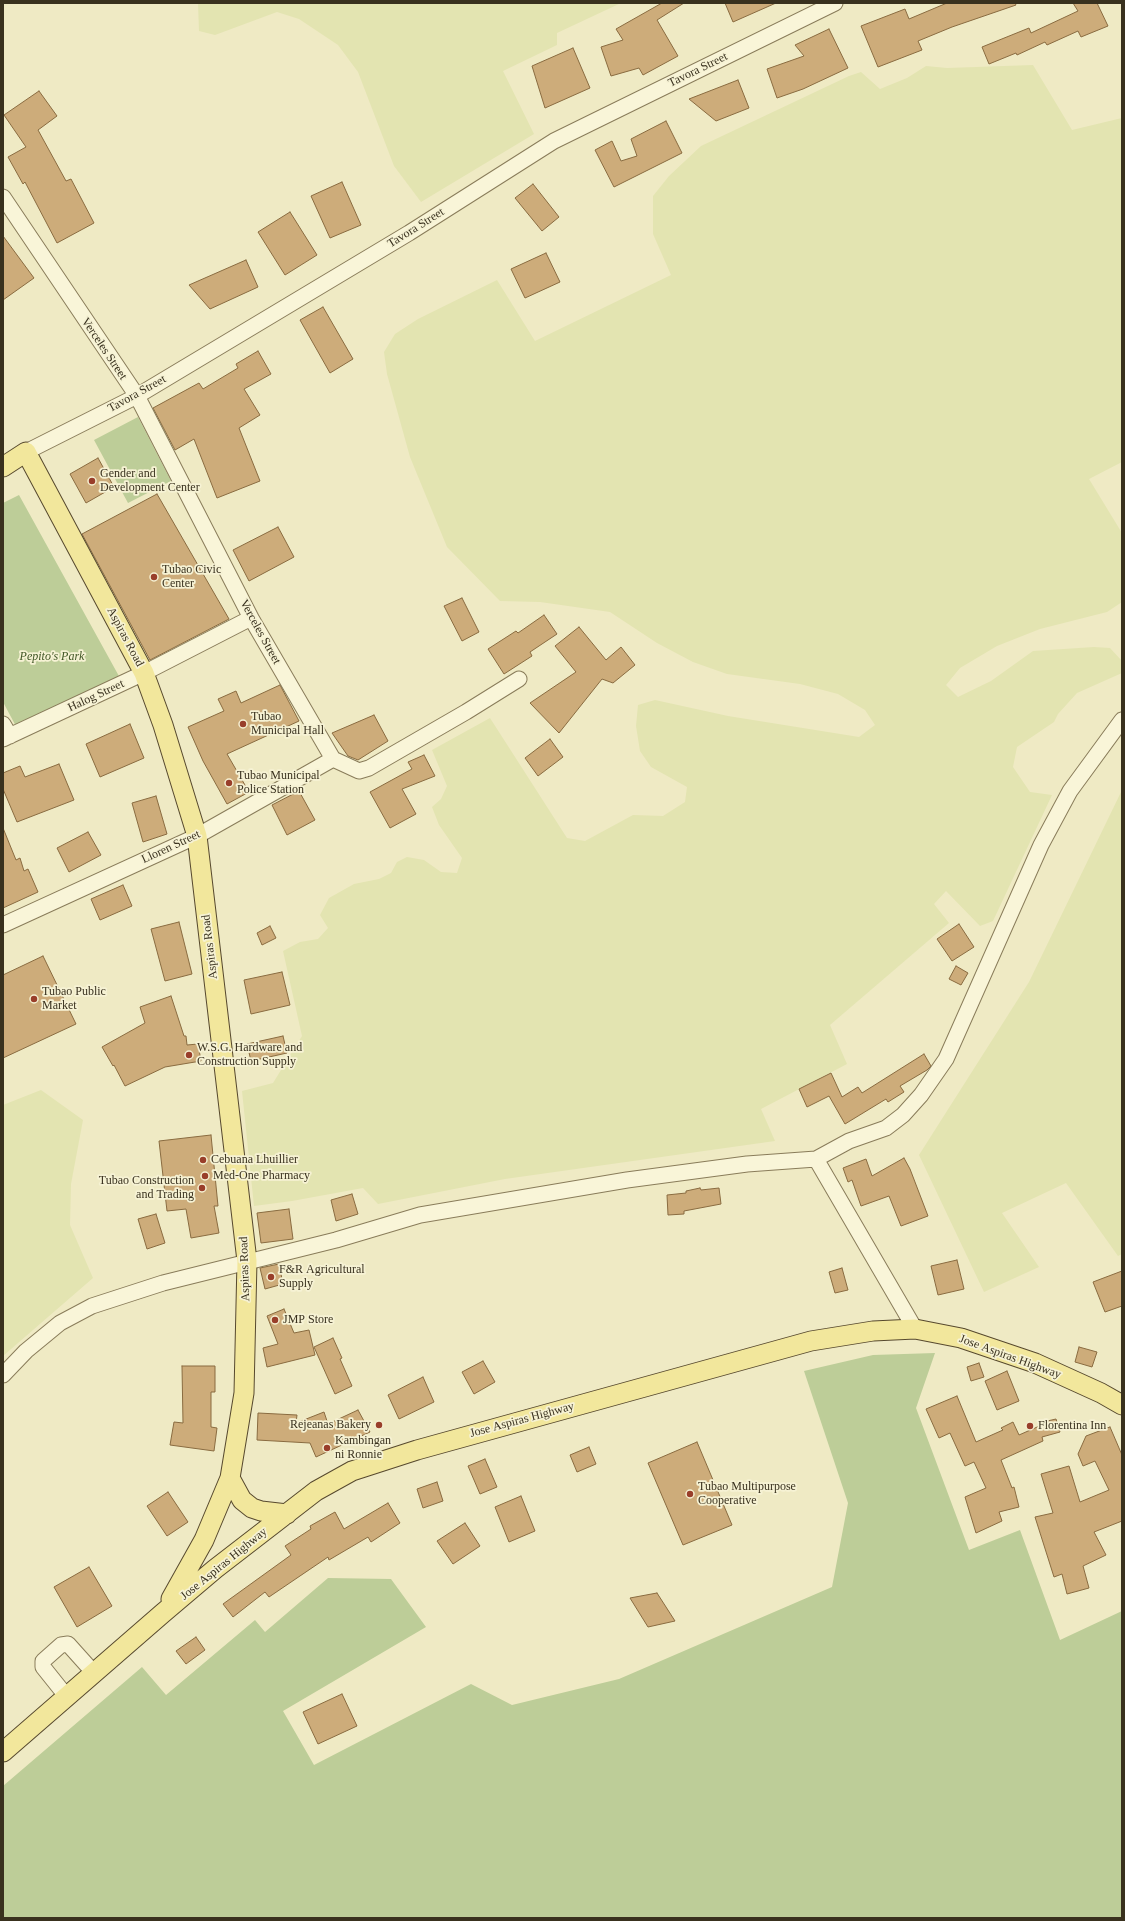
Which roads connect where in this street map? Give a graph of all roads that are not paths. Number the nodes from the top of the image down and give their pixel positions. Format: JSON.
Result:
{"nodes":[{"id":1,"x":835,"y":3,"type":"edge"},
{"id":2,"x":3,"y":197,"type":"edge"},
{"id":3,"x":136,"y":396,"type":"junction"},
{"id":4,"x":26,"y":452,"type":"junction"},
{"id":5,"x":3,"y":467,"type":"edge"},
{"id":6,"x":251,"y":618,"type":"junction"},
{"id":7,"x":144,"y":673,"type":"junction"},
{"id":8,"x":519,"y":678,"type":"dead end"},
{"id":9,"x":1122,"y":720,"type":"edge"},
{"id":10,"x":5,"y":733,"type":"edge"},
{"id":11,"x":333,"y":758,"type":"junction"},
{"id":12,"x":197,"y":836,"type":"junction"},
{"id":13,"x":3,"y":925,"type":"edge"},
{"id":14,"x":816,"y":1159,"type":"junction"},
{"id":15,"x":247,"y":1261,"type":"junction"},
{"id":16,"x":914,"y":1329,"type":"junction"},
{"id":17,"x":3,"y":1375,"type":"edge"},
{"id":18,"x":1122,"y":1404,"type":"edge"},
{"id":19,"x":230,"y":1478,"type":"junction"},
{"id":20,"x":287,"y":1514,"type":"junction"},
{"id":21,"x":163,"y":1613,"type":"junction"},
{"id":22,"x":94,"y":1673,"type":"junction"},
{"id":23,"x":67,"y":1697,"type":"junction"},
{"id":24,"x":3,"y":1752,"type":"edge"}],
"edges":[{"from":1,"to":3,"type":"street","name":"Tavora Street"},
{"from":2,"to":3,"type":"street","name":"Verceles Street"},
{"from":3,"to":4,"type":"street","name":"Tavora Street"},
{"from":3,"to":6,"type":"street","name":"Verceles Street"},
{"from":4,"to":5,"type":"main road","name":"Tavora Street"},
{"from":4,"to":7,"type":"main road","name":"Aspiras Road"},
{"from":6,"to":7,"type":"street","name":"Halog Street"},
{"from":6,"to":11,"type":"street","name":"Verceles Street"},
{"from":7,"to":10,"type":"street","name":"Halog Street"},
{"from":7,"to":12,"type":"main road","name":"Aspiras Road"},
{"from":8,"to":11,"type":"street"},
{"from":9,"to":14,"type":"street"},
{"from":11,"to":12,"type":"street","name":"Lloren Street"},
{"from":12,"to":13,"type":"street","name":"Lloren Street"},
{"from":12,"to":15,"type":"main road","name":"Aspiras Road"},
{"from":14,"to":15,"type":"street"},
{"from":14,"to":16,"type":"street"},
{"from":15,"to":17,"type":"street"},
{"from":15,"to":19,"type":"main road","name":"Aspiras Road"},
{"from":16,"to":18,"type":"main road","name":"Jose Aspiras Highway"},
{"from":16,"to":20,"type":"main road","name":"Jose Aspiras Highway"},
{"from":19,"to":20,"type":"main road"},
{"from":19,"to":21,"type":"main road","name":"Aspiras Road"},
{"from":20,"to":21,"type":"main road","name":"Jose Aspiras Highway"},
{"from":21,"to":22,"type":"main road","name":"Jose Aspiras Highway"},
{"from":22,"to":23,"type":"main road","name":"Jose Aspiras Highway"},
{"from":22,"to":23,"type":"street"},
{"from":23,"to":24,"type":"main road","name":"Jose Aspiras Highway"}]}
